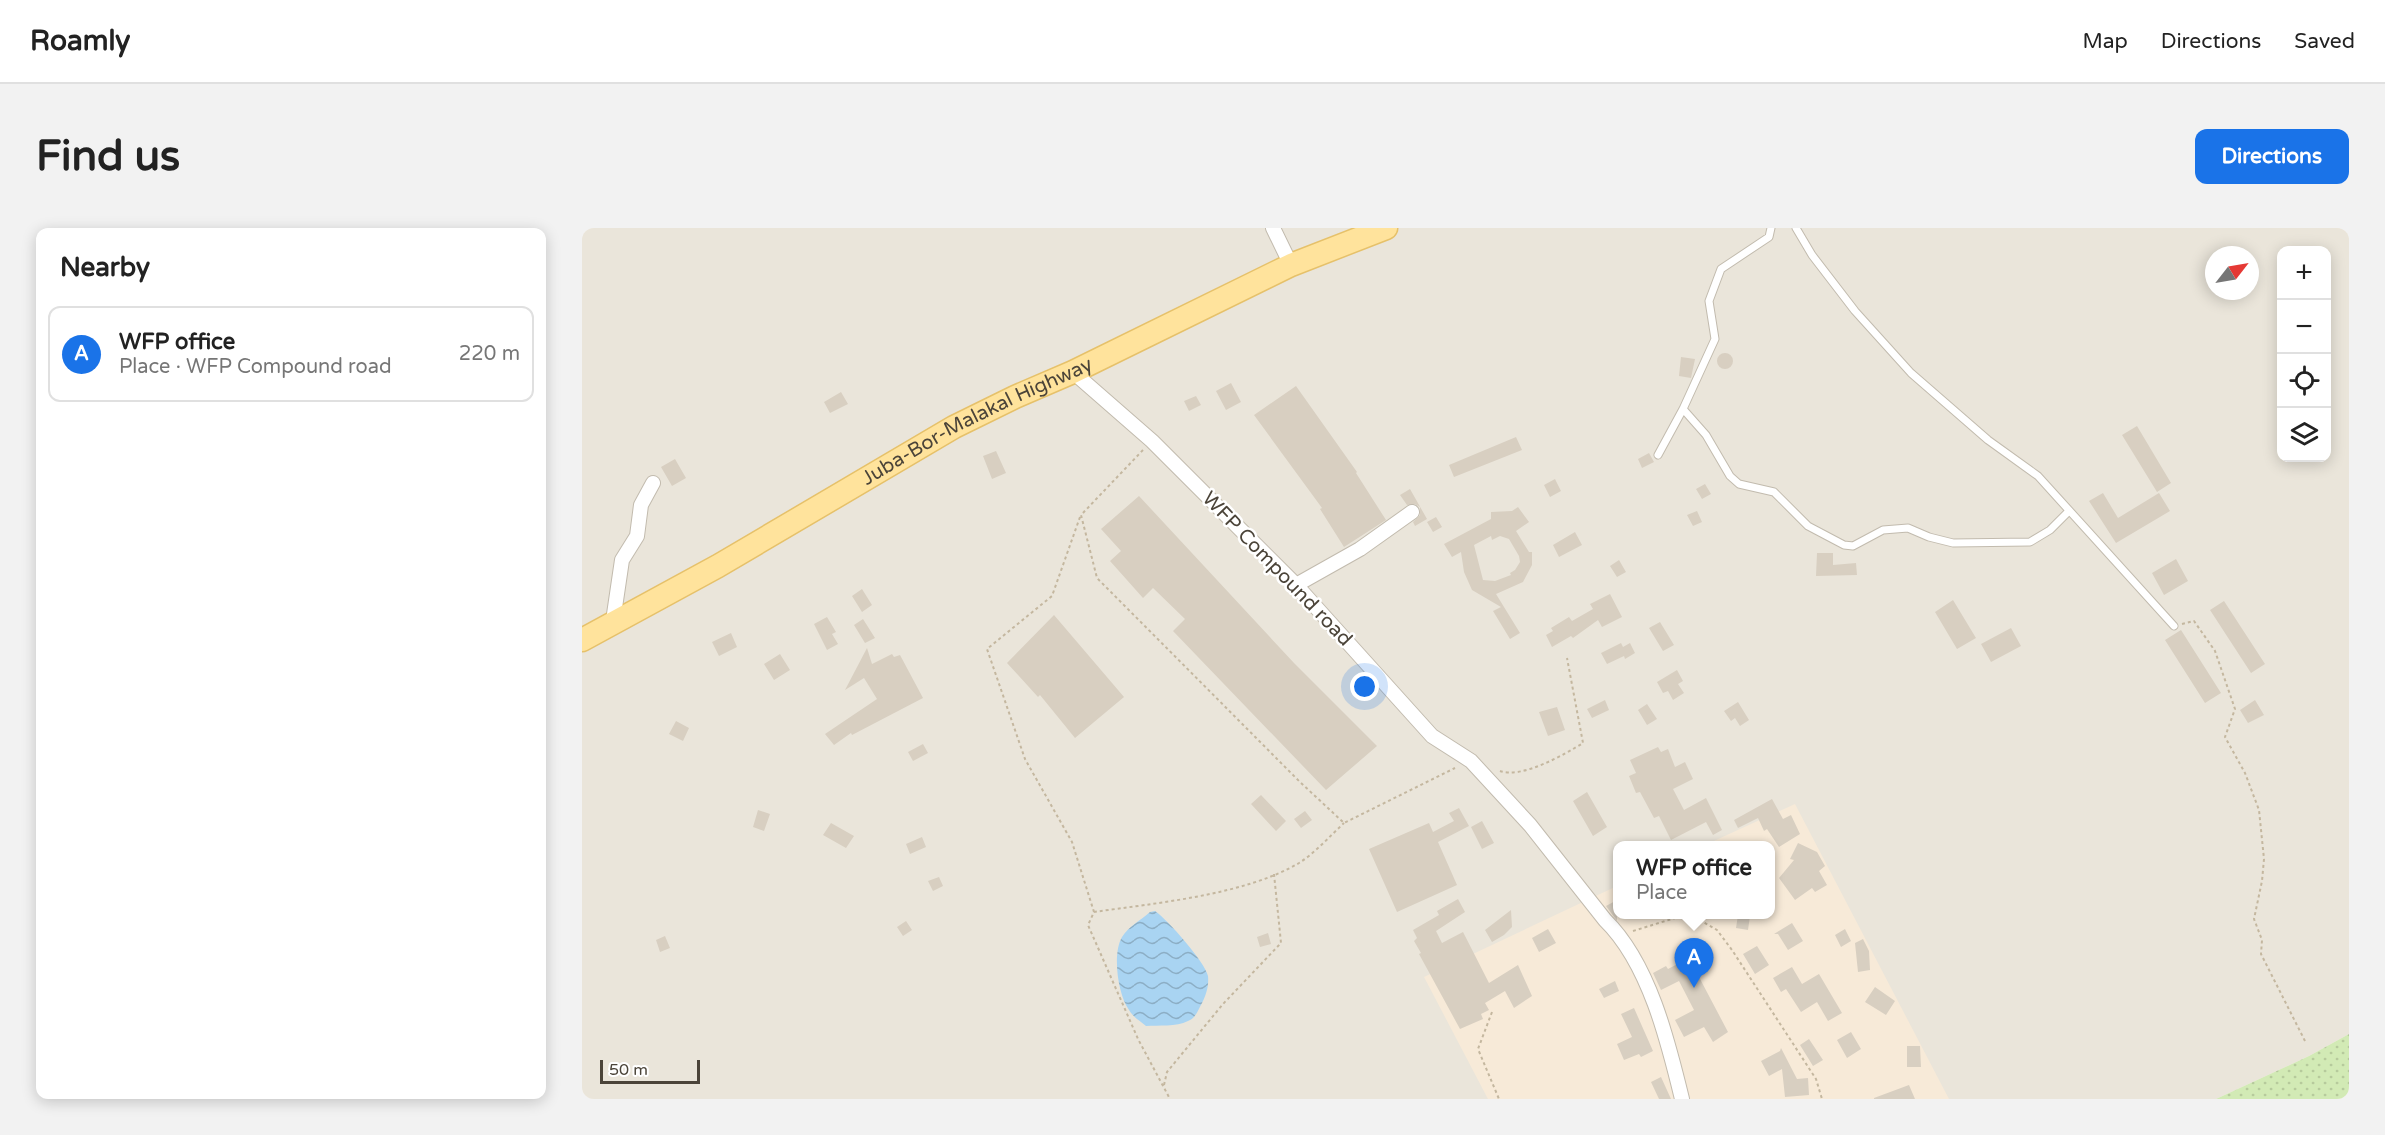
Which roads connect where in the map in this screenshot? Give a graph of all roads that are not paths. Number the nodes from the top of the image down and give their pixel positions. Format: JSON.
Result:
{"nodes":[{"id":1,"x":1273,"y":228,"type":"edge"},
{"id":2,"x":1386,"y":228,"type":"edge"},
{"id":3,"x":1770,"y":228,"type":"edge"},
{"id":4,"x":1796,"y":228,"type":"edge"},
{"id":5,"x":1291,"y":265,"type":"junction"},
{"id":6,"x":1073,"y":372,"type":"junction"},
{"id":7,"x":1683,"y":409,"type":"junction"},
{"id":8,"x":1658,"y":455,"type":"dead end"},
{"id":9,"x":653,"y":483,"type":"dead end"},
{"id":10,"x":2068,"y":511,"type":"junction"},
{"id":11,"x":1412,"y":512,"type":"dead end"},
{"id":12,"x":1296,"y":585,"type":"junction"},
{"id":13,"x":613,"y":621,"type":"junction"},
{"id":14,"x":2174,"y":626,"type":"road end"},
{"id":15,"x":582,"y":640,"type":"edge"},
{"id":16,"x":1682,"y":1099,"type":"edge"}],
"edges":[{"from":1,"to":5,"type":"street"},
{"from":2,"to":5,"type":"main road","name":"Juba-Bor-Malakal Highway"},
{"from":3,"to":7,"type":"lane"},
{"from":4,"to":10,"type":"lane"},
{"from":5,"to":6,"type":"main road","name":"Juba-Bor-Malakal Highway"},
{"from":6,"to":12,"type":"street","name":"WFP Compound road"},
{"from":6,"to":13,"type":"main road","name":"Juba-Bor-Malakal Highway"},
{"from":7,"to":8,"type":"lane"},
{"from":7,"to":10,"type":"lane"},
{"from":9,"to":13,"type":"street"},
{"from":10,"to":14,"type":"lane"},
{"from":11,"to":12,"type":"street"},
{"from":12,"to":16,"type":"street","name":"WFP Compound road"},
{"from":13,"to":15,"type":"main road","name":"Juba-Bor-Malakal Highway"}]}
